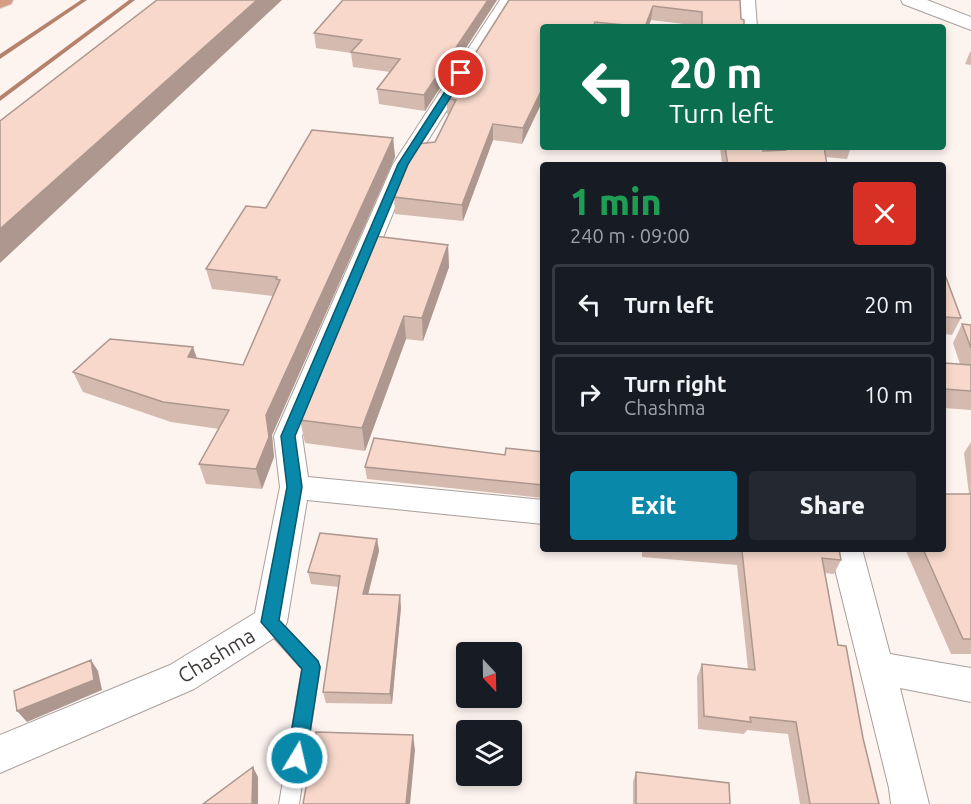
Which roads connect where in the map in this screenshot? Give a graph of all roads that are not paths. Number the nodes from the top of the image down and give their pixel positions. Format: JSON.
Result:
{"nodes":[{"id":1,"x":4,"y":0,"type":"edge"},
{"id":2,"x":508,"y":0,"type":"edge"},
{"id":3,"x":747,"y":0,"type":"edge"},
{"id":4,"x":910,"y":0,"type":"edge"},
{"id":5,"x":0,"y":2,"type":"edge"},
{"id":6,"x":749,"y":24,"type":"edge"},
{"id":7,"x":971,"y":24,"type":"edge"},
{"id":8,"x":295,"y":487,"type":"junction"},
{"id":9,"x":540,"y":512,"type":"edge"},
{"id":10,"x":847,"y":552,"type":"edge"},
{"id":11,"x":270,"y":622,"type":"junction"},
{"id":12,"x":877,"y":668,"type":"junction"},
{"id":13,"x":971,"y":685,"type":"edge"},
{"id":14,"x":0,"y":754,"type":"edge"},
{"id":15,"x":289,"y":804,"type":"edge"},
{"id":16,"x":910,"y":804,"type":"edge"}],
"edges":[{"from":1,"to":5,"type":"highway"},
{"from":2,"to":8,"type":"street","name":"Chashma"},
{"from":3,"to":6,"type":"street"},
{"from":4,"to":7,"type":"street"},
{"from":8,"to":9,"type":"street"},
{"from":8,"to":11,"type":"street","name":"Chashma"},
{"from":10,"to":12,"type":"street"},
{"from":11,"to":14,"type":"street","name":"Chashma"},
{"from":11,"to":15,"type":"lane"},
{"from":12,"to":13,"type":"street"},
{"from":12,"to":16,"type":"street"}]}
